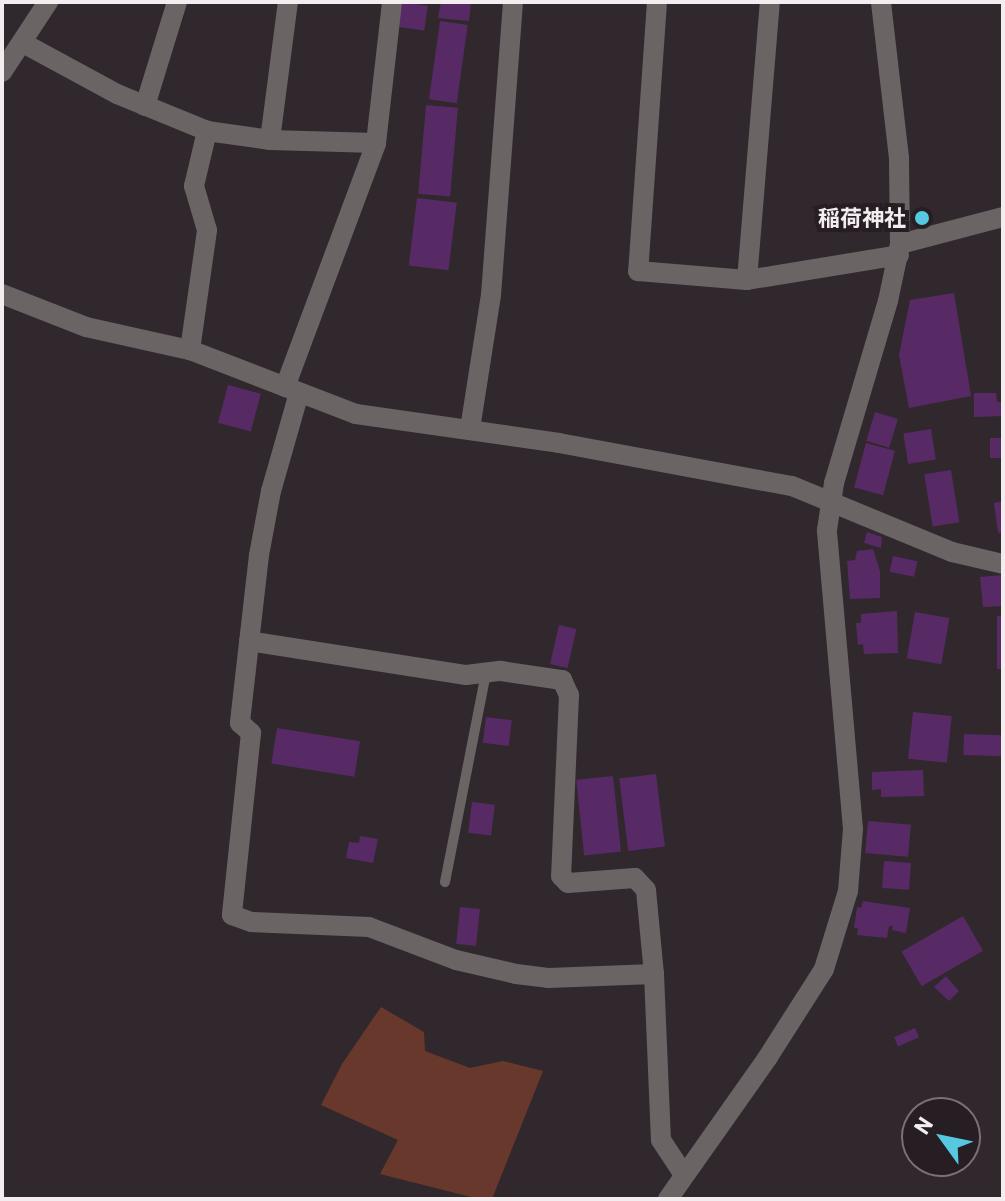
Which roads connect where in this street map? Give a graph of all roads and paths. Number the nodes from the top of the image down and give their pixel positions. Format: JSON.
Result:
{"nodes":[{"id":1,"x":48,"y":2,"type":"edge"},
{"id":2,"x":177,"y":2,"type":"edge"},
{"id":3,"x":288,"y":2,"type":"edge"},
{"id":4,"x":392,"y":2,"type":"edge"},
{"id":5,"x":513,"y":2,"type":"edge"},
{"id":6,"x":657,"y":2,"type":"edge"},
{"id":7,"x":770,"y":2,"type":"edge"},
{"id":8,"x":881,"y":2,"type":"edge"},
{"id":9,"x":23,"y":43,"type":"junction"},
{"id":10,"x":2,"y":72,"type":"edge"},
{"id":11,"x":145,"y":106,"type":"junction"},
{"id":12,"x":207,"y":131,"type":"junction"},
{"id":13,"x":270,"y":140,"type":"junction"},
{"id":14,"x":376,"y":143,"type":"junction"},
{"id":15,"x":1003,"y":217,"type":"edge"},
{"id":16,"x":900,"y":250,"type":"junction"},
{"id":17,"x":747,"y":280,"type":"junction"},
{"id":18,"x":2,"y":294,"type":"edge"},
{"id":19,"x":190,"y":350,"type":"junction"},
{"id":20,"x":292,"y":390,"type":"junction"},
{"id":21,"x":470,"y":429,"type":"junction"},
{"id":22,"x":830,"y":500,"type":"junction"},
{"id":23,"x":1003,"y":564,"type":"edge"},
{"id":24,"x":249,"y":641,"type":"junction"},
{"id":25,"x":486,"y":673,"type":"junction"},
{"id":26,"x":445,"y":882,"type":"dead end"},
{"id":27,"x":654,"y":974,"type":"junction"},
{"id":28,"x":684,"y":1175,"type":"junction"},
{"id":29,"x":668,"y":1199,"type":"edge"}],
"edges":[{"from":1,"to":9,"type":"street"},
{"from":2,"to":11,"type":"street"},
{"from":3,"to":13,"type":"street"},
{"from":4,"to":14,"type":"street"},
{"from":5,"to":21,"type":"street"},
{"from":6,"to":17,"type":"street"},
{"from":7,"to":17,"type":"street"},
{"from":8,"to":16,"type":"street"},
{"from":9,"to":10,"type":"street"},
{"from":9,"to":11,"type":"street"},
{"from":11,"to":12,"type":"street"},
{"from":12,"to":13,"type":"street"},
{"from":12,"to":19,"type":"street"},
{"from":13,"to":14,"type":"street"},
{"from":14,"to":20,"type":"street"},
{"from":15,"to":16,"type":"street"},
{"from":16,"to":17,"type":"street"},
{"from":16,"to":22,"type":"street"},
{"from":18,"to":19,"type":"street"},
{"from":19,"to":20,"type":"street"},
{"from":20,"to":21,"type":"street"},
{"from":20,"to":24,"type":"street"},
{"from":21,"to":22,"type":"street"},
{"from":22,"to":23,"type":"street"},
{"from":22,"to":28,"type":"street"},
{"from":24,"to":25,"type":"street"},
{"from":24,"to":27,"type":"street"},
{"from":25,"to":26,"type":"lane"},
{"from":25,"to":27,"type":"street"},
{"from":27,"to":28,"type":"street"},
{"from":28,"to":29,"type":"street"}]}
